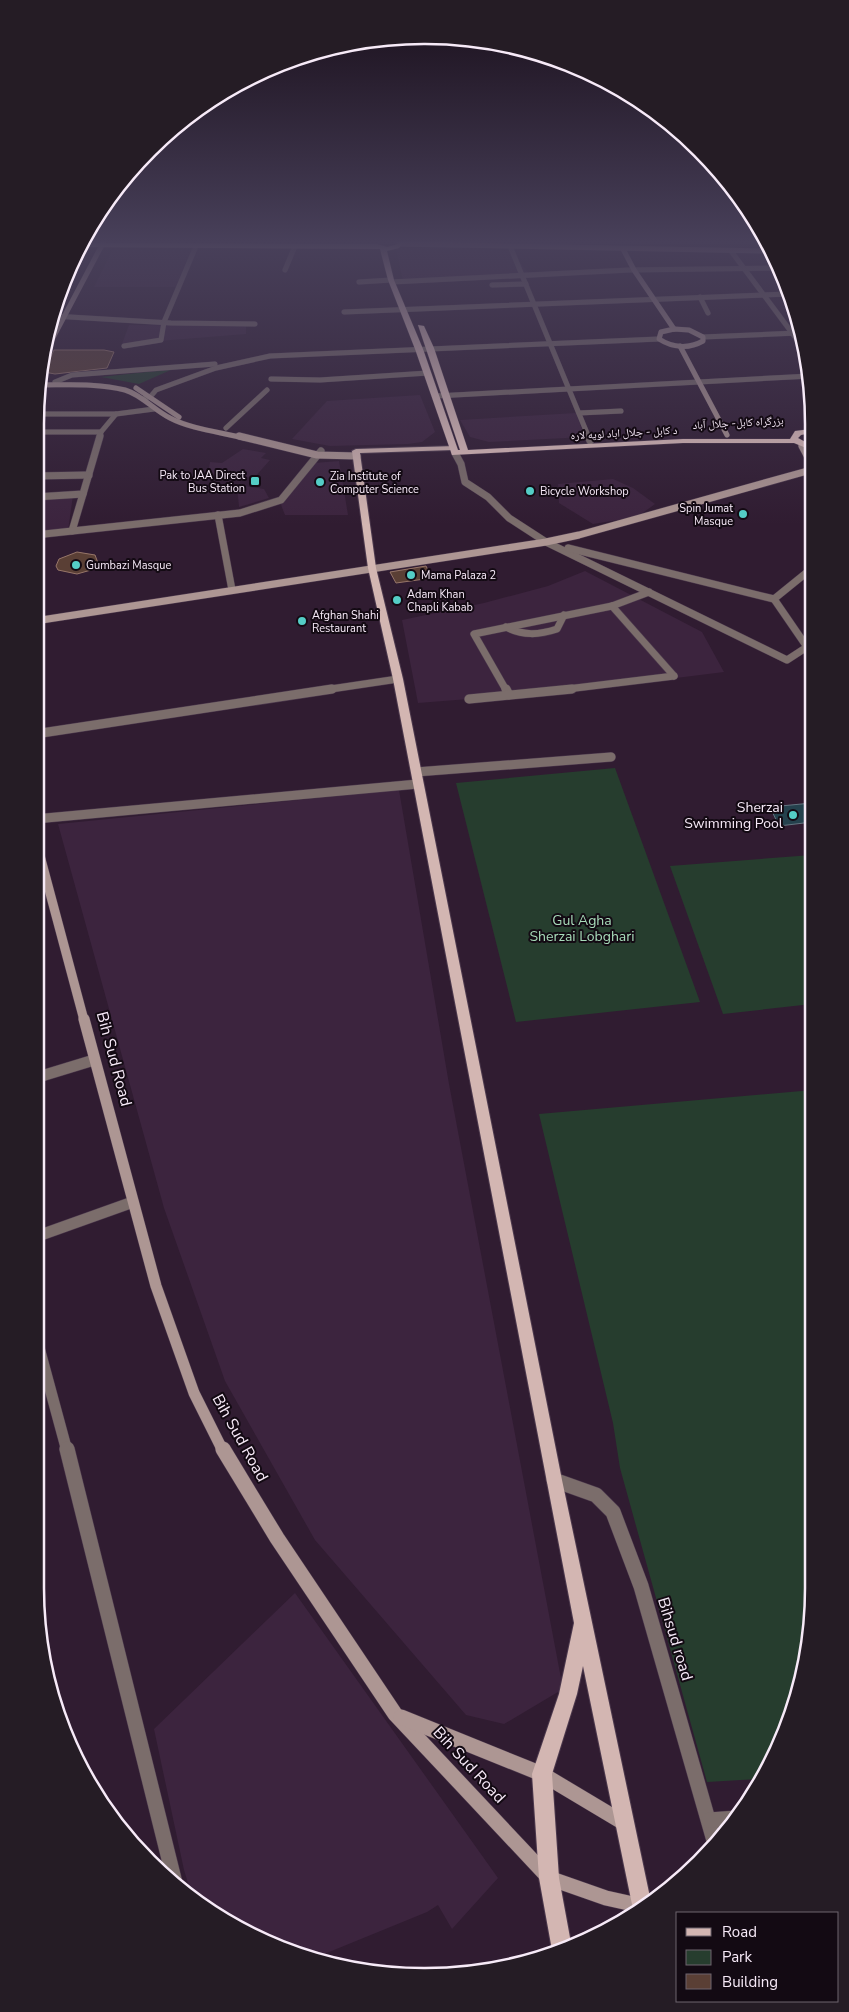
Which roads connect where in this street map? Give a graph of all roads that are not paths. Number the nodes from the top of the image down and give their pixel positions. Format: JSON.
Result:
{"nodes":[{"id":1,"x":162,"y":337,"type":"edge"},
{"id":2,"x":416,"y":337,"type":"edge"},
{"id":3,"x":424,"y":337,"type":"edge"},
{"id":4,"x":547,"y":337,"type":"edge"},
{"id":5,"x":728,"y":337,"type":"edge"},
{"id":6,"x":703,"y":338,"type":"joint"},
{"id":7,"x":659,"y":339,"type":"joint"},
{"id":8,"x":550,"y":343,"type":"junction"},
{"id":9,"x":124,"y":346,"type":"dead end"},
{"id":10,"x":680,"y":346,"type":"junction"},
{"id":11,"x":430,"y":348,"type":"junction"},
{"id":12,"x":419,"y":349,"type":"junction"},
{"id":13,"x":270,"y":356,"type":"junction"},
{"id":14,"x":428,"y":373,"type":"junction"},
{"id":15,"x":802,"y":376,"type":"edge"},
{"id":16,"x":271,"y":379,"type":"dead end"},
{"id":17,"x":46,"y":382,"type":"edge"},
{"id":18,"x":55,"y":382,"type":"junction"},
{"id":19,"x":699,"y":382,"type":"junction"},
{"id":20,"x":46,"y":385,"type":"edge"},
{"id":21,"x":568,"y":388,"type":"junction"},
{"id":22,"x":267,"y":390,"type":"dead end"},
{"id":23,"x":152,"y":396,"type":"junction"},
{"id":24,"x":436,"y":396,"type":"junction"},
{"id":25,"x":446,"y":396,"type":"junction"},
{"id":26,"x":143,"y":399,"type":"junction"},
{"id":27,"x":154,"y":409,"type":"junction"},
{"id":28,"x":621,"y":411,"type":"dead end"},
{"id":29,"x":579,"y":413,"type":"junction"},
{"id":30,"x":44,"y":414,"type":"edge"},
{"id":31,"x":116,"y":414,"type":"junction"},
{"id":32,"x":226,"y":428,"type":"junction"},
{"id":33,"x":44,"y":432,"type":"dead end"},
{"id":34,"x":101,"y":432,"type":"junction"},
{"id":35,"x":805,"y":432,"type":"edge"},
{"id":36,"x":805,"y":432,"type":"edge"},
{"id":37,"x":727,"y":435,"type":"junction"},
{"id":38,"x":794,"y":441,"type":"junction"},
{"id":39,"x":590,"y":442,"type":"junction"},
{"id":40,"x":805,"y":446,"type":"edge"},
{"id":41,"x":454,"y":450,"type":"junction"},
{"id":42,"x":465,"y":450,"type":"junction"},
{"id":43,"x":319,"y":453,"type":"junction"},
{"id":44,"x":357,"y":454,"type":"junction"},
{"id":45,"x":461,"y":464,"type":"junction"},
{"id":46,"x":805,"y":471,"type":"edge"},
{"id":47,"x":89,"y":475,"type":"junction"},
{"id":48,"x":44,"y":476,"type":"edge"},
{"id":49,"x":83,"y":494,"type":"junction"},
{"id":50,"x":44,"y":496,"type":"edge"},
{"id":51,"x":218,"y":515,"type":"junction"},
{"id":52,"x":72,"y":531,"type":"junction"},
{"id":53,"x":44,"y":534,"type":"edge"},
{"id":54,"x":546,"y":542,"type":"junction"},
{"id":55,"x":372,"y":568,"type":"junction"},
{"id":56,"x":805,"y":574,"type":"edge"},
{"id":57,"x":232,"y":590,"type":"junction"},
{"id":58,"x":649,"y":592,"type":"junction"},
{"id":59,"x":774,"y":599,"type":"junction"},
{"id":60,"x":612,"y":606,"type":"junction"},
{"id":61,"x":564,"y":615,"type":"junction"},
{"id":62,"x":44,"y":620,"type":"edge"},
{"id":63,"x":506,"y":627,"type":"junction"},
{"id":64,"x":805,"y":642,"type":"edge"},
{"id":65,"x":805,"y":649,"type":"edge"},
{"id":66,"x":398,"y":679,"type":"junction"},
{"id":67,"x":509,"y":695,"type":"junction"},
{"id":68,"x":469,"y":699,"type":"dead end"},
{"id":69,"x":44,"y":733,"type":"edge"},
{"id":70,"x":611,"y":757,"type":"dead end"},
{"id":71,"x":417,"y":778,"type":"junction"},
{"id":72,"x":44,"y":818,"type":"edge"},
{"id":73,"x":44,"y":875,"type":"edge"},
{"id":74,"x":94,"y":1060,"type":"junction"},
{"id":75,"x":44,"y":1075,"type":"edge"},
{"id":76,"x":133,"y":1202,"type":"junction"},
{"id":77,"x":44,"y":1234,"type":"edge"},
{"id":78,"x":44,"y":1366,"type":"edge"},
{"id":79,"x":554,"y":1480,"type":"junction"},
{"id":80,"x":584,"y":1619,"type":"junction"},
{"id":81,"x":395,"y":1714,"type":"junction"},
{"id":82,"x":542,"y":1774,"type":"junction"},
{"id":83,"x":727,"y":1819,"type":"edge"},
{"id":84,"x":709,"y":1820,"type":"junction"},
{"id":85,"x":624,"y":1823,"type":"junction"},
{"id":86,"x":713,"y":1836,"type":"edge"},
{"id":87,"x":173,"y":1874,"type":"edge"},
{"id":88,"x":548,"y":1878,"type":"junction"},
{"id":89,"x":641,"y":1901,"type":"edge"},
{"id":90,"x":634,"y":1905,"type":"edge"},
{"id":91,"x":560,"y":1943,"type":"edge"}],
"edges":[{"from":1,"to":9,"type":"street"},
{"from":2,"to":12,"type":"highway"},
{"from":3,"to":11,"type":"highway"},
{"from":4,"to":8,"type":"street"},
{"from":5,"to":6,"type":"street"},
{"from":6,"to":10,"type":"main road"},
{"from":7,"to":8,"type":"street"},
{"from":7,"to":10,"type":"main road"},
{"from":8,"to":11,"type":"street"},
{"from":8,"to":21,"type":"street"},
{"from":10,"to":19,"type":"main road"},
{"from":11,"to":12,"type":"street"},
{"from":11,"to":25,"type":"highway"},
{"from":12,"to":13,"type":"street"},
{"from":12,"to":14,"type":"highway"},
{"from":13,"to":18,"type":"street"},
{"from":13,"to":23,"type":"street"},
{"from":14,"to":16,"type":"street"},
{"from":14,"to":24,"type":"highway"},
{"from":15,"to":19,"type":"street"},
{"from":17,"to":18,"type":"main road"},
{"from":18,"to":23,"type":"main road"},
{"from":19,"to":21,"type":"street"},
{"from":19,"to":37,"type":"main road"},
{"from":20,"to":26,"type":"main road"},
{"from":21,"to":25,"type":"street"},
{"from":21,"to":29,"type":"street"},
{"from":22,"to":32,"type":"street"},
{"from":23,"to":26,"type":"street"},
{"from":23,"to":32,"type":"main road"},
{"from":24,"to":25,"type":"street"},
{"from":24,"to":41,"type":"highway"},
{"from":25,"to":42,"type":"highway"},
{"from":26,"to":27,"type":"main road"},
{"from":27,"to":31,"type":"street"},
{"from":27,"to":43,"type":"main road"},
{"from":28,"to":29,"type":"street"},
{"from":29,"to":39,"type":"street"},
{"from":30,"to":31,"type":"street"},
{"from":31,"to":34,"type":"street"},
{"from":32,"to":43,"type":"main road"},
{"from":33,"to":34,"type":"street"},
{"from":34,"to":47,"type":"street"},
{"from":35,"to":37,"type":"highway","name":"بزرگراه کابل- جلال آباد"},
{"from":36,"to":38,"type":"highway"},
{"from":37,"to":39,"type":"highway","name":"بزرگراه کابل- جلال آباد"},
{"from":38,"to":40,"type":"highway"},
{"from":38,"to":42,"type":"highway","name":"د کابل - جلال اباد لویه لاره"},
{"from":39,"to":42,"type":"highway","name":"بزرگراه کابل- جلال آباد"},
{"from":41,"to":42,"type":"highway","name":"د کابل - جلال اباد لویه لاره"},
{"from":41,"to":44,"type":"main road"},
{"from":41,"to":45,"type":"street"},
{"from":42,"to":45,"type":"street"},
{"from":43,"to":44,"type":"main road"},
{"from":43,"to":51,"type":"street"},
{"from":44,"to":55,"type":"main road"},
{"from":45,"to":54,"type":"street"},
{"from":46,"to":54,"type":"main road"},
{"from":47,"to":48,"type":"street"},
{"from":47,"to":49,"type":"street"},
{"from":49,"to":50,"type":"street"},
{"from":49,"to":52,"type":"street"},
{"from":51,"to":52,"type":"street"},
{"from":51,"to":57,"type":"street"},
{"from":52,"to":53,"type":"street"},
{"from":54,"to":55,"type":"main road"},
{"from":54,"to":58,"type":"street"},
{"from":54,"to":59,"type":"street"},
{"from":55,"to":57,"type":"main road"},
{"from":55,"to":66,"type":"main road"},
{"from":56,"to":59,"type":"street"},
{"from":57,"to":62,"type":"main road"},
{"from":58,"to":60,"type":"street"},
{"from":58,"to":65,"type":"street"},
{"from":59,"to":64,"type":"street"},
{"from":60,"to":61,"type":"street"},
{"from":60,"to":67,"type":"street"},
{"from":61,"to":63,"type":"street"},
{"from":61,"to":63,"type":"street"},
{"from":63,"to":67,"type":"street"},
{"from":66,"to":69,"type":"street"},
{"from":66,"to":71,"type":"main road"},
{"from":67,"to":68,"type":"street"},
{"from":70,"to":71,"type":"street"},
{"from":71,"to":72,"type":"street"},
{"from":71,"to":79,"type":"main road"},
{"from":73,"to":74,"type":"main road","name":"Bih Sud Road"},
{"from":74,"to":75,"type":"street"},
{"from":74,"to":76,"type":"main road","name":"Bih Sud Road"},
{"from":76,"to":77,"type":"street"},
{"from":76,"to":81,"type":"main road","name":"Bih Sud Road"},
{"from":78,"to":87,"type":"street"},
{"from":79,"to":80,"type":"main road"},
{"from":79,"to":84,"type":"street","name":"Bihsud road"},
{"from":80,"to":82,"type":"main road"},
{"from":80,"to":85,"type":"main road"},
{"from":81,"to":82,"type":"main road"},
{"from":81,"to":88,"type":"main road","name":"Bih Sud Road"},
{"from":82,"to":85,"type":"main road"},
{"from":82,"to":88,"type":"main road"},
{"from":83,"to":84,"type":"street"},
{"from":84,"to":86,"type":"street","name":"Bihsud road"},
{"from":85,"to":89,"type":"main road"},
{"from":88,"to":90,"type":"main road","name":"Bih Sud Road"},
{"from":88,"to":91,"type":"main road"}]}
